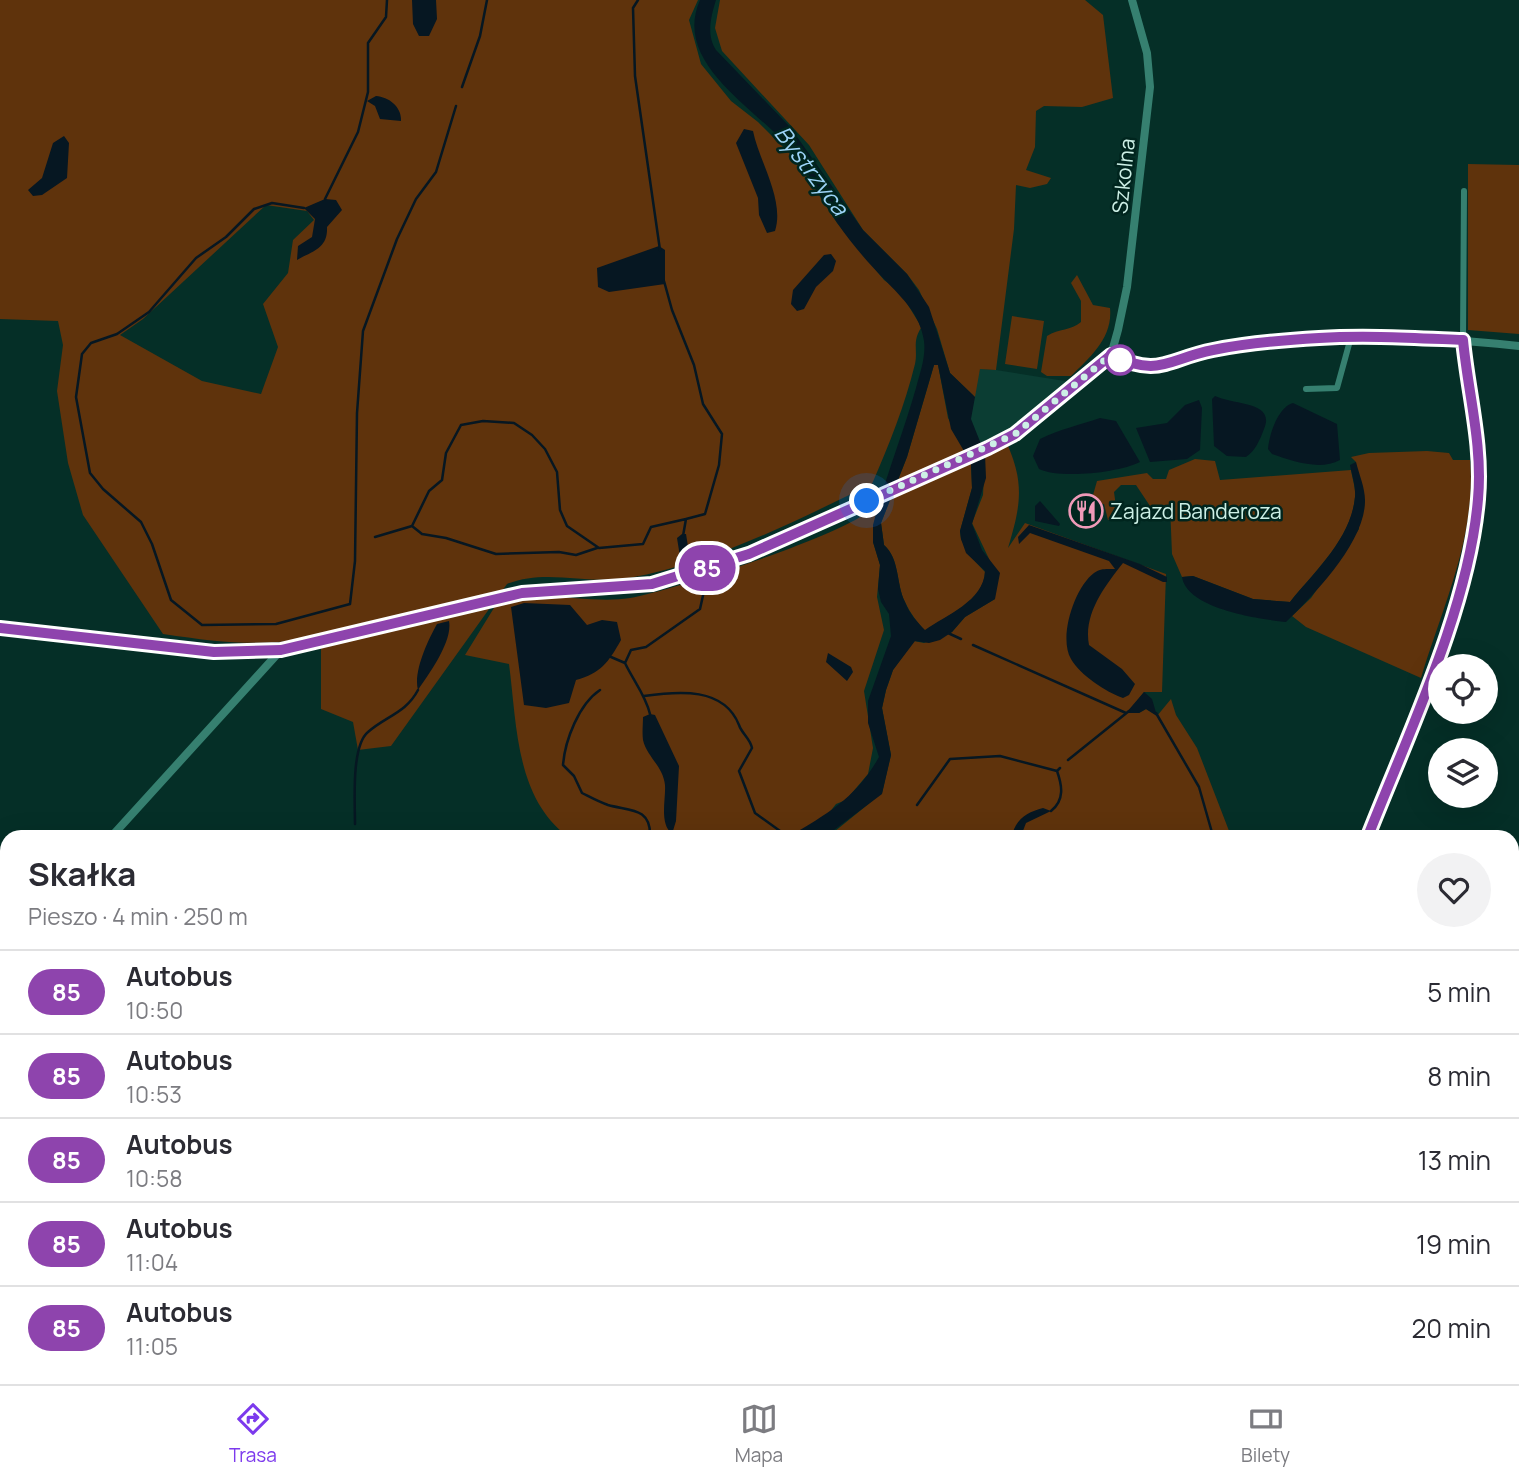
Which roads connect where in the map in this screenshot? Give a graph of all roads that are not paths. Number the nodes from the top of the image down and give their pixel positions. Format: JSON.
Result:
{"nodes":[{"id":1,"x":1132,"y":0,"type":"edge"},
{"id":2,"x":1464,"y":191,"type":"dead end"},
{"id":3,"x":1351,"y":337,"type":"junction"},
{"id":4,"x":1463,"y":340,"type":"junction"},
{"id":5,"x":1519,"y":346,"type":"edge"},
{"id":6,"x":1111,"y":355,"type":"junction"},
{"id":7,"x":1306,"y":389,"type":"dead end"},
{"id":8,"x":0,"y":628,"type":"edge"},
{"id":9,"x":281,"y":650,"type":"junction"},
{"id":10,"x":117,"y":830,"type":"edge"},
{"id":11,"x":1370,"y":830,"type":"edge"}],
"edges":[{"from":1,"to":6,"type":"street","name":"Szkolna"},
{"from":2,"to":4,"type":"street"},
{"from":3,"to":4,"type":"street"},
{"from":3,"to":6,"type":"street"},
{"from":3,"to":7,"type":"street"},
{"from":4,"to":5,"type":"street"},
{"from":4,"to":11,"type":"street"},
{"from":6,"to":9,"type":"street"},
{"from":8,"to":9,"type":"street"},
{"from":9,"to":10,"type":"street"}]}
